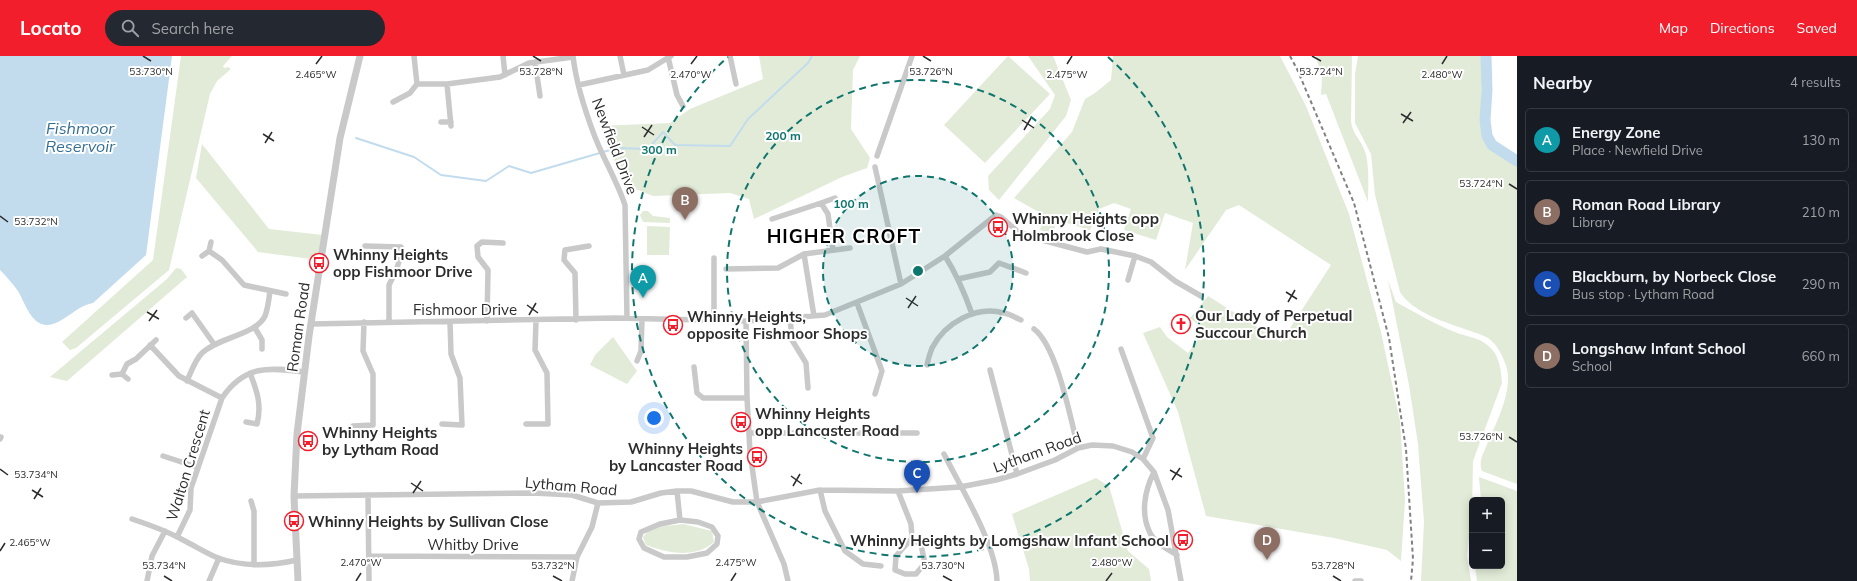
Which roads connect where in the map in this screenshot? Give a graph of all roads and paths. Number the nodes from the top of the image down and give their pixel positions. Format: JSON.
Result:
{"nodes":[{"id":1,"x":360,"y":56,"type":"edge"},
{"id":2,"x":414,"y":56,"type":"edge"},
{"id":3,"x":502,"y":56,"type":"edge"},
{"id":4,"x":572,"y":56,"type":"edge"},
{"id":5,"x":620,"y":56,"type":"edge"},
{"id":6,"x":670,"y":56,"type":"edge"},
{"id":7,"x":730,"y":56,"type":"edge"},
{"id":8,"x":912,"y":56,"type":"edge"},
{"id":9,"x":535,"y":62,"type":"junction"},
{"id":10,"x":505,"y":75,"type":"junction"},
{"id":11,"x":624,"y":75,"type":"junction"},
{"id":12,"x":417,"y":84,"type":"junction"},
{"id":13,"x":447,"y":84,"type":"junction"},
{"id":14,"x":736,"y":84,"type":"dead end"},
{"id":15,"x":578,"y":85,"type":"junction"},
{"id":16,"x":540,"y":96,"type":"dead end"},
{"id":17,"x":394,"y":102,"type":"dead end"},
{"id":18,"x":684,"y":106,"type":"dead end"},
{"id":19,"x":441,"y":122,"type":"dead end"},
{"id":20,"x":877,"y":156,"type":"dead end"},
{"id":21,"x":875,"y":167,"type":"dead end"},
{"id":22,"x":835,"y":198,"type":"dead end"},
{"id":23,"x":821,"y":203,"type":"junction"},
{"id":24,"x":772,"y":219,"type":"dead end"},
{"id":25,"x":211,"y":242,"type":"dead end"},
{"id":26,"x":503,"y":243,"type":"dead end"},
{"id":27,"x":365,"y":246,"type":"dead end"},
{"id":28,"x":589,"y":246,"type":"dead end"},
{"id":29,"x":850,"y":248,"type":"dead end"},
{"id":30,"x":833,"y":250,"type":"junction"},
{"id":31,"x":209,"y":251,"type":"junction"},
{"id":32,"x":804,"y":254,"type":"junction"},
{"id":33,"x":202,"y":256,"type":"dead end"},
{"id":34,"x":945,"y":256,"type":"junction"},
{"id":35,"x":1135,"y":256,"type":"junction"},
{"id":36,"x":714,"y":258,"type":"dead end"},
{"id":37,"x":726,"y":269,"type":"dead end"},
{"id":38,"x":1026,"y":273,"type":"dead end"},
{"id":39,"x":958,"y":279,"type":"junction"},
{"id":40,"x":1128,"y":280,"type":"dead end"},
{"id":41,"x":901,"y":284,"type":"junction"},
{"id":42,"x":270,"y":291,"type":"junction"},
{"id":43,"x":286,"y":294,"type":"dead end"},
{"id":44,"x":1201,"y":296,"type":"dead end"},
{"id":45,"x":857,"y":303,"type":"junction"},
{"id":46,"x":972,"y":314,"type":"junction"},
{"id":47,"x":814,"y":316,"type":"junction"},
{"id":48,"x":186,"y":318,"type":"dead end"},
{"id":49,"x":628,"y":318,"type":"junction"},
{"id":50,"x":790,"y":318,"type":"junction"},
{"id":51,"x":642,"y":319,"type":"junction"},
{"id":52,"x":536,"y":320,"type":"junction"},
{"id":53,"x":576,"y":320,"type":"junction"},
{"id":54,"x":714,"y":320,"type":"junction"},
{"id":55,"x":746,"y":320,"type":"junction"},
{"id":56,"x":1021,"y":320,"type":"dead end"},
{"id":57,"x":487,"y":321,"type":"junction"},
{"id":58,"x":364,"y":322,"type":"junction"},
{"id":59,"x":389,"y":322,"type":"junction"},
{"id":60,"x":450,"y":322,"type":"junction"},
{"id":61,"x":311,"y":324,"type":"junction"},
{"id":62,"x":255,"y":328,"type":"junction"},
{"id":63,"x":1034,"y":329,"type":"dead end"},
{"id":64,"x":156,"y":340,"type":"dead end"},
{"id":65,"x":214,"y":344,"type":"junction"},
{"id":66,"x":150,"y":346,"type":"junction"},
{"id":67,"x":262,"y":349,"type":"dead end"},
{"id":68,"x":1121,"y":349,"type":"dead end"},
{"id":69,"x":637,"y":361,"type":"dead end"},
{"id":70,"x":927,"y":365,"type":"dead end"},
{"id":71,"x":694,"y":367,"type":"dead end"},
{"id":72,"x":990,"y":370,"type":"dead end"},
{"id":73,"x":304,"y":372,"type":"junction"},
{"id":74,"x":250,"y":373,"type":"junction"},
{"id":75,"x":122,"y":374,"type":"junction"},
{"id":76,"x":112,"y":375,"type":"dead end"},
{"id":77,"x":128,"y":379,"type":"dead end"},
{"id":78,"x":187,"y":381,"type":"junction"},
{"id":79,"x":808,"y":388,"type":"dead end"},
{"id":80,"x":875,"y":394,"type":"dead end"},
{"id":81,"x":222,"y":398,"type":"junction"},
{"id":82,"x":747,"y":398,"type":"junction"},
{"id":83,"x":246,"y":422,"type":"dead end"},
{"id":84,"x":442,"y":424,"type":"dead end"},
{"id":85,"x":526,"y":424,"type":"dead end"},
{"id":86,"x":353,"y":426,"type":"dead end"},
{"id":87,"x":917,"y":432,"type":"dead end"},
{"id":88,"x":749,"y":433,"type":"junction"},
{"id":89,"x":1078,"y":448,"type":"junction"},
{"id":90,"x":944,"y":454,"type":"dead end"},
{"id":91,"x":163,"y":456,"type":"dead end"},
{"id":92,"x":1143,"y":459,"type":"junction"},
{"id":93,"x":197,"y":467,"type":"junction"},
{"id":94,"x":1154,"y":472,"type":"junction"},
{"id":95,"x":1017,"y":474,"type":"junction"},
{"id":96,"x":960,"y":487,"type":"junction"},
{"id":97,"x":820,"y":490,"type":"junction"},
{"id":98,"x":677,"y":491,"type":"junction"},
{"id":99,"x":898,"y":491,"type":"junction"},
{"id":100,"x":368,"y":495,"type":"junction"},
{"id":101,"x":294,"y":496,"type":"junction"},
{"id":102,"x":251,"y":501,"type":"dead end"},
{"id":103,"x":757,"y":502,"type":"junction"},
{"id":104,"x":598,"y":503,"type":"junction"},
{"id":105,"x":132,"y":519,"type":"dead end"},
{"id":106,"x":680,"y":520,"type":"junction"},
{"id":107,"x":164,"y":531,"type":"junction"},
{"id":108,"x":177,"y":537,"type":"junction"},
{"id":109,"x":912,"y":538,"type":"junction"},
{"id":110,"x":1177,"y":554,"type":"junction"},
{"id":111,"x":369,"y":556,"type":"junction"},
{"id":112,"x":577,"y":557,"type":"junction"},
{"id":113,"x":218,"y":558,"type":"junction"},
{"id":114,"x":297,"y":560,"type":"junction"},
{"id":115,"x":254,"y":565,"type":"junction"},
{"id":116,"x":881,"y":566,"type":"dead end"},
{"id":117,"x":147,"y":581,"type":"edge"},
{"id":118,"x":209,"y":581,"type":"edge"},
{"id":119,"x":298,"y":581,"type":"edge"},
{"id":120,"x":369,"y":581,"type":"edge"},
{"id":121,"x":572,"y":581,"type":"edge"},
{"id":122,"x":788,"y":581,"type":"edge"},
{"id":123,"x":997,"y":581,"type":"edge"},
{"id":124,"x":1182,"y":581,"type":"edge"},
{"id":125,"x":1355,"y":581,"type":"edge"},
{"id":126,"x":1361,"y":581,"type":"edge"}],
"edges":[{"from":1,"to":61,"type":"street","name":"Roman Road"},
{"from":2,"to":12,"type":"street"},
{"from":3,"to":10,"type":"street"},
{"from":4,"to":9,"type":"street"},
{"from":4,"to":15,"type":"street","name":"Newfield Drive"},
{"from":5,"to":11,"type":"street"},
{"from":6,"to":11,"type":"street"},
{"from":6,"to":18,"type":"street"},
{"from":7,"to":14,"type":"street"},
{"from":8,"to":20,"type":"street"},
{"from":9,"to":10,"type":"street"},
{"from":9,"to":16,"type":"street"},
{"from":10,"to":13,"type":"street"},
{"from":11,"to":15,"type":"street"},
{"from":12,"to":13,"type":"street"},
{"from":12,"to":17,"type":"street"},
{"from":13,"to":19,"type":"street"},
{"from":15,"to":49,"type":"street","name":"Newfield Drive"},
{"from":21,"to":41,"type":"street"},
{"from":22,"to":23,"type":"street"},
{"from":23,"to":24,"type":"street"},
{"from":23,"to":30,"type":"street"},
{"from":25,"to":31,"type":"street"},
{"from":26,"to":57,"type":"street"},
{"from":27,"to":59,"type":"street"},
{"from":28,"to":53,"type":"street"},
{"from":29,"to":30,"type":"street"},
{"from":30,"to":32,"type":"street"},
{"from":31,"to":33,"type":"street"},
{"from":31,"to":42,"type":"street"},
{"from":32,"to":37,"type":"street"},
{"from":32,"to":47,"type":"street"},
{"from":34,"to":35,"type":"street","name":"Fishmoor Drive"},
{"from":34,"to":39,"type":"street"},
{"from":34,"to":41,"type":"street","name":"Fishmoor Drive"},
{"from":35,"to":40,"type":"street"},
{"from":35,"to":44,"type":"street"},
{"from":36,"to":54,"type":"street"},
{"from":38,"to":39,"type":"street"},
{"from":39,"to":46,"type":"street"},
{"from":41,"to":45,"type":"street","name":"Fishmoor Drive"},
{"from":42,"to":43,"type":"street"},
{"from":42,"to":62,"type":"street"},
{"from":45,"to":47,"type":"street","name":"Fishmoor Drive"},
{"from":45,"to":80,"type":"street"},
{"from":46,"to":56,"type":"street"},
{"from":46,"to":70,"type":"street"},
{"from":47,"to":50,"type":"street","name":"Fishmoor Drive"},
{"from":48,"to":65,"type":"street"},
{"from":49,"to":51,"type":"street","name":"Fishmoor Drive"},
{"from":49,"to":53,"type":"street","name":"Fishmoor Drive"},
{"from":50,"to":55,"type":"street","name":"Fishmoor Drive"},
{"from":50,"to":79,"type":"street"},
{"from":51,"to":54,"type":"street","name":"Fishmoor Drive"},
{"from":51,"to":69,"type":"street"},
{"from":52,"to":53,"type":"street","name":"Fishmoor Drive"},
{"from":52,"to":57,"type":"street","name":"Fishmoor Drive"},
{"from":52,"to":85,"type":"street"},
{"from":54,"to":55,"type":"street","name":"Fishmoor Drive"},
{"from":55,"to":82,"type":"street"},
{"from":57,"to":60,"type":"street","name":"Fishmoor Drive"},
{"from":58,"to":59,"type":"street","name":"Fishmoor Drive"},
{"from":58,"to":61,"type":"street","name":"Fishmoor Drive"},
{"from":58,"to":86,"type":"street"},
{"from":59,"to":60,"type":"street","name":"Fishmoor Drive"},
{"from":60,"to":84,"type":"street"},
{"from":61,"to":73,"type":"street","name":"Roman Road"},
{"from":62,"to":65,"type":"street"},
{"from":62,"to":67,"type":"street"},
{"from":63,"to":89,"type":"street"},
{"from":64,"to":66,"type":"street"},
{"from":65,"to":78,"type":"street"},
{"from":66,"to":75,"type":"street"},
{"from":66,"to":78,"type":"street"},
{"from":68,"to":92,"type":"street"},
{"from":71,"to":82,"type":"street"},
{"from":72,"to":95,"type":"street"},
{"from":73,"to":74,"type":"street","name":"Walton Crescent"},
{"from":73,"to":101,"type":"street","name":"Roman Road"},
{"from":74,"to":81,"type":"street","name":"Walton Crescent"},
{"from":74,"to":83,"type":"street"},
{"from":75,"to":76,"type":"street"},
{"from":75,"to":77,"type":"street"},
{"from":78,"to":81,"type":"street"},
{"from":81,"to":93,"type":"street","name":"Walton Crescent"},
{"from":82,"to":88,"type":"street"},
{"from":87,"to":88,"type":"street"},
{"from":88,"to":103,"type":"street"},
{"from":89,"to":92,"type":"street","name":"Lytham Road"},
{"from":89,"to":95,"type":"street","name":"Lytham Road"},
{"from":90,"to":96,"type":"street"},
{"from":91,"to":93,"type":"street"},
{"from":92,"to":94,"type":"street"},
{"from":93,"to":108,"type":"street","name":"Walton Crescent"},
{"from":94,"to":110,"type":"street"},
{"from":94,"to":110,"type":"street"},
{"from":95,"to":96,"type":"street","name":"Lytham Road"},
{"from":96,"to":99,"type":"street","name":"Lytham Road"},
{"from":96,"to":123,"type":"street"},
{"from":97,"to":99,"type":"street","name":"Lytham Road"},
{"from":97,"to":103,"type":"street","name":"Lytham Road"},
{"from":97,"to":116,"type":"street"},
{"from":98,"to":103,"type":"street","name":"Lytham Road"},
{"from":98,"to":104,"type":"street","name":"Lytham Road"},
{"from":98,"to":106,"type":"street"},
{"from":99,"to":109,"type":"street"},
{"from":100,"to":101,"type":"street","name":"Lytham Road"},
{"from":100,"to":104,"type":"street","name":"Lytham Road"},
{"from":100,"to":111,"type":"street"},
{"from":101,"to":114,"type":"street","name":"Roman Road"},
{"from":102,"to":115,"type":"street"},
{"from":103,"to":122,"type":"street"},
{"from":104,"to":112,"type":"street"},
{"from":105,"to":107,"type":"street"},
{"from":106,"to":106,"type":"street"},
{"from":107,"to":108,"type":"street"},
{"from":107,"to":117,"type":"street"},
{"from":108,"to":113,"type":"street"},
{"from":109,"to":109,"type":"street"},
{"from":110,"to":124,"type":"street"},
{"from":111,"to":112,"type":"street","name":"Whitby Drive"},
{"from":111,"to":120,"type":"street"},
{"from":112,"to":121,"type":"street"},
{"from":113,"to":115,"type":"street"},
{"from":113,"to":118,"type":"street"},
{"from":114,"to":115,"type":"street"},
{"from":114,"to":119,"type":"street","name":"Roman Road"},
{"from":125,"to":126,"type":"street"}]}
